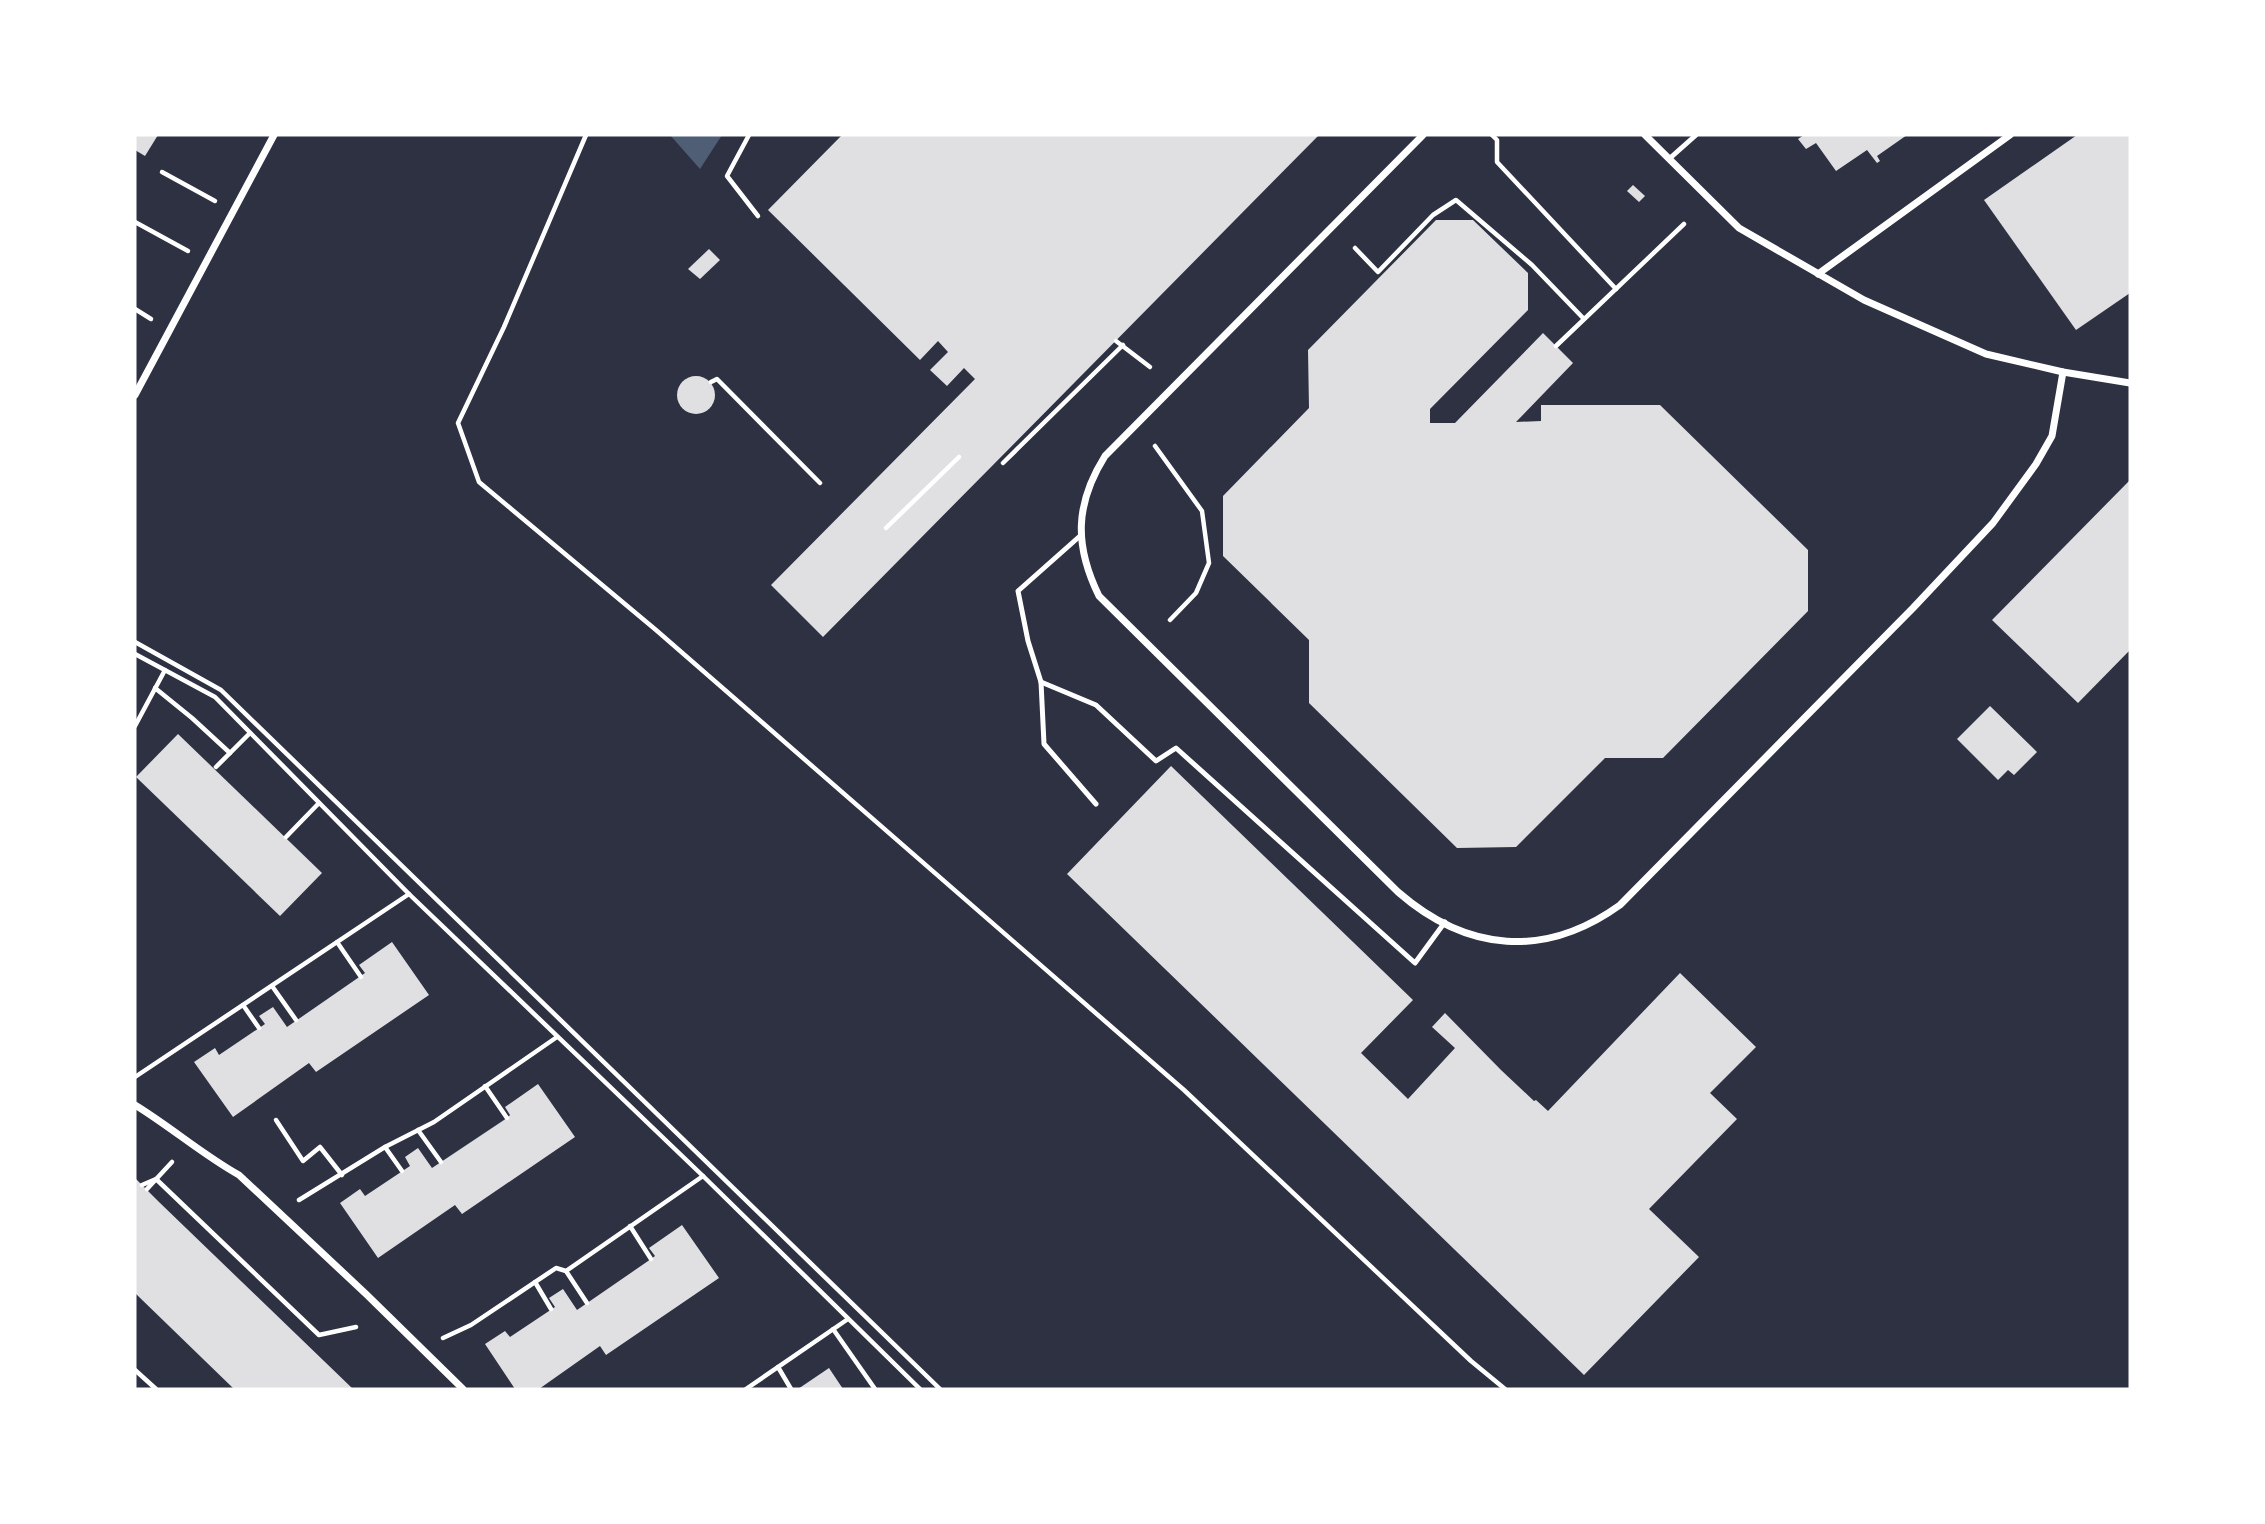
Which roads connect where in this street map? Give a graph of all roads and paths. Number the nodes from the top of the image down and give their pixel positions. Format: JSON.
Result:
{"nodes":[{"id":1,"x":274,"y":135,"type":"edge"},
{"id":2,"x":586,"y":135,"type":"edge"},
{"id":3,"x":749,"y":135,"type":"edge"},
{"id":4,"x":1423,"y":135,"type":"edge"},
{"id":5,"x":1492,"y":135,"type":"edge"},
{"id":6,"x":1645,"y":135,"type":"edge"},
{"id":7,"x":1696,"y":135,"type":"edge"},
{"id":8,"x":2010,"y":135,"type":"edge"},
{"id":9,"x":1669,"y":159,"type":"junction"},
{"id":10,"x":162,"y":172,"type":"dead end"},
{"id":11,"x":235,"y":210,"type":"junction"},
{"id":12,"x":758,"y":216,"type":"dead end"},
{"id":13,"x":135,"y":222,"type":"edge"},
{"id":14,"x":1684,"y":224,"type":"dead end"},
{"id":15,"x":1355,"y":248,"type":"dead end"},
{"id":16,"x":207,"y":261,"type":"junction"},
{"id":17,"x":1818,"y":274,"type":"junction"},
{"id":18,"x":1616,"y":289,"type":"junction"},
{"id":19,"x":1584,"y":320,"type":"junction"},
{"id":20,"x":1116,"y":341,"type":"dead end"},
{"id":21,"x":1123,"y":345,"type":"junction"},
{"id":22,"x":1556,"y":346,"type":"dead end"},
{"id":23,"x":1150,"y":368,"type":"dead end"},
{"id":24,"x":2063,"y":372,"type":"junction"},
{"id":25,"x":711,"y":382,"type":"dead end"},
{"id":26,"x":2130,"y":383,"type":"edge"},
{"id":27,"x":135,"y":395,"type":"edge"},
{"id":28,"x":1155,"y":446,"type":"dead end"},
{"id":29,"x":959,"y":457,"type":"dead end"},
{"id":30,"x":1003,"y":463,"type":"dead end"},
{"id":31,"x":820,"y":483,"type":"dead end"},
{"id":32,"x":886,"y":528,"type":"dead end"},
{"id":33,"x":1080,"y":536,"type":"junction"},
{"id":34,"x":1170,"y":620,"type":"dead end"},
{"id":35,"x":135,"y":642,"type":"edge"},
{"id":36,"x":135,"y":654,"type":"edge"},
{"id":37,"x":166,"y":670,"type":"junction"},
{"id":38,"x":1041,"y":682,"type":"junction"},
{"id":39,"x":155,"y":688,"type":"junction"},
{"id":40,"x":135,"y":726,"type":"edge"},
{"id":41,"x":250,"y":733,"type":"junction"},
{"id":42,"x":230,"y":754,"type":"junction"},
{"id":43,"x":216,"y":767,"type":"dead end"},
{"id":44,"x":319,"y":803,"type":"junction"},
{"id":45,"x":1096,"y":804,"type":"dead end"},
{"id":46,"x":286,"y":837,"type":"dead end"},
{"id":47,"x":410,"y":894,"type":"junction"},
{"id":48,"x":1445,"y":922,"type":"junction"},
{"id":49,"x":337,"y":942,"type":"junction"},
{"id":50,"x":361,"y":976,"type":"dead end"},
{"id":51,"x":272,"y":986,"type":"junction"},
{"id":52,"x":243,"y":1005,"type":"junction"},
{"id":53,"x":296,"y":1020,"type":"dead end"},
{"id":54,"x":259,"y":1028,"type":"dead end"},
{"id":55,"x":557,"y":1037,"type":"junction"},
{"id":56,"x":135,"y":1077,"type":"edge"},
{"id":57,"x":485,"y":1086,"type":"junction"},
{"id":58,"x":135,"y":1105,"type":"edge"},
{"id":59,"x":507,"y":1118,"type":"dead end"},
{"id":60,"x":276,"y":1120,"type":"dead end"},
{"id":61,"x":418,"y":1130,"type":"junction"},
{"id":62,"x":385,"y":1147,"type":"junction"},
{"id":63,"x":172,"y":1162,"type":"dead end"},
{"id":64,"x":441,"y":1162,"type":"dead end"},
{"id":65,"x":402,"y":1171,"type":"dead end"},
{"id":66,"x":342,"y":1175,"type":"junction"},
{"id":67,"x":703,"y":1176,"type":"junction"},
{"id":68,"x":156,"y":1179,"type":"junction"},
{"id":69,"x":142,"y":1185,"type":"dead end"},
{"id":70,"x":147,"y":1189,"type":"dead end"},
{"id":71,"x":295,"y":1203,"type":"dead end"},
{"id":72,"x":631,"y":1226,"type":"junction"},
{"id":73,"x":652,"y":1259,"type":"dead end"},
{"id":74,"x":566,"y":1271,"type":"junction"},
{"id":75,"x":535,"y":1282,"type":"junction"},
{"id":76,"x":587,"y":1303,"type":"dead end"},
{"id":77,"x":551,"y":1309,"type":"dead end"},
{"id":78,"x":848,"y":1319,"type":"junction"},
{"id":79,"x":356,"y":1327,"type":"dead end"},
{"id":80,"x":833,"y":1329,"type":"junction"},
{"id":81,"x":439,"y":1340,"type":"dead end"},
{"id":82,"x":778,"y":1367,"type":"junction"},
{"id":83,"x":135,"y":1370,"type":"edge"},
{"id":84,"x":156,"y":1389,"type":"edge"},
{"id":85,"x":463,"y":1389,"type":"edge"},
{"id":86,"x":746,"y":1389,"type":"edge"},
{"id":87,"x":791,"y":1389,"type":"edge"},
{"id":88,"x":875,"y":1389,"type":"edge"},
{"id":89,"x":920,"y":1389,"type":"edge"},
{"id":90,"x":940,"y":1389,"type":"edge"},
{"id":91,"x":1505,"y":1389,"type":"edge"}],
"edges":[{"from":1,"to":11,"type":"street"},
{"from":2,"to":91,"type":"path"},
{"from":3,"to":12,"type":"path"},
{"from":4,"to":33,"type":"street"},
{"from":5,"to":18,"type":"path"},
{"from":6,"to":9,"type":"street"},
{"from":7,"to":9,"type":"lane"},
{"from":8,"to":17,"type":"street"},
{"from":9,"to":17,"type":"street"},
{"from":10,"to":11,"type":"path"},
{"from":11,"to":16,"type":"street"},
{"from":13,"to":16,"type":"path"},
{"from":14,"to":18,"type":"path"},
{"from":15,"to":19,"type":"path"},
{"from":16,"to":27,"type":"street"},
{"from":17,"to":24,"type":"street"},
{"from":18,"to":19,"type":"path"},
{"from":19,"to":22,"type":"path"},
{"from":20,"to":21,"type":"path"},
{"from":21,"to":23,"type":"path"},
{"from":21,"to":30,"type":"path"},
{"from":24,"to":26,"type":"street"},
{"from":24,"to":48,"type":"street"},
{"from":25,"to":31,"type":"path"},
{"from":28,"to":34,"type":"path"},
{"from":29,"to":32,"type":"path"},
{"from":33,"to":38,"type":"lane"},
{"from":33,"to":48,"type":"street"},
{"from":35,"to":90,"type":"path"},
{"from":36,"to":37,"type":"path"},
{"from":37,"to":39,"type":"path"},
{"from":37,"to":41,"type":"path"},
{"from":38,"to":45,"type":"lane"},
{"from":38,"to":48,"type":"lane"},
{"from":39,"to":40,"type":"path"},
{"from":39,"to":42,"type":"path"},
{"from":41,"to":42,"type":"path"},
{"from":41,"to":44,"type":"path"},
{"from":42,"to":43,"type":"path"},
{"from":44,"to":46,"type":"path"},
{"from":44,"to":47,"type":"path"},
{"from":47,"to":49,"type":"path"},
{"from":47,"to":55,"type":"path"},
{"from":49,"to":50,"type":"path"},
{"from":49,"to":51,"type":"path"},
{"from":51,"to":52,"type":"path"},
{"from":51,"to":53,"type":"path"},
{"from":52,"to":54,"type":"path"},
{"from":52,"to":56,"type":"path"},
{"from":55,"to":57,"type":"path"},
{"from":55,"to":67,"type":"path"},
{"from":57,"to":59,"type":"path"},
{"from":57,"to":61,"type":"path"},
{"from":58,"to":85,"type":"street"},
{"from":60,"to":66,"type":"path"},
{"from":61,"to":62,"type":"path"},
{"from":61,"to":64,"type":"path"},
{"from":62,"to":65,"type":"path"},
{"from":62,"to":66,"type":"path"},
{"from":63,"to":68,"type":"path"},
{"from":66,"to":71,"type":"path"},
{"from":67,"to":72,"type":"path"},
{"from":67,"to":78,"type":"path"},
{"from":68,"to":69,"type":"path"},
{"from":68,"to":70,"type":"path"},
{"from":68,"to":79,"type":"path"},
{"from":72,"to":73,"type":"path"},
{"from":72,"to":74,"type":"path"},
{"from":74,"to":75,"type":"path"},
{"from":74,"to":76,"type":"path"},
{"from":75,"to":77,"type":"path"},
{"from":75,"to":81,"type":"path"},
{"from":78,"to":80,"type":"path"},
{"from":78,"to":89,"type":"path"},
{"from":80,"to":82,"type":"path"},
{"from":80,"to":88,"type":"path"},
{"from":82,"to":86,"type":"path"},
{"from":82,"to":87,"type":"path"},
{"from":83,"to":84,"type":"path"}]}
